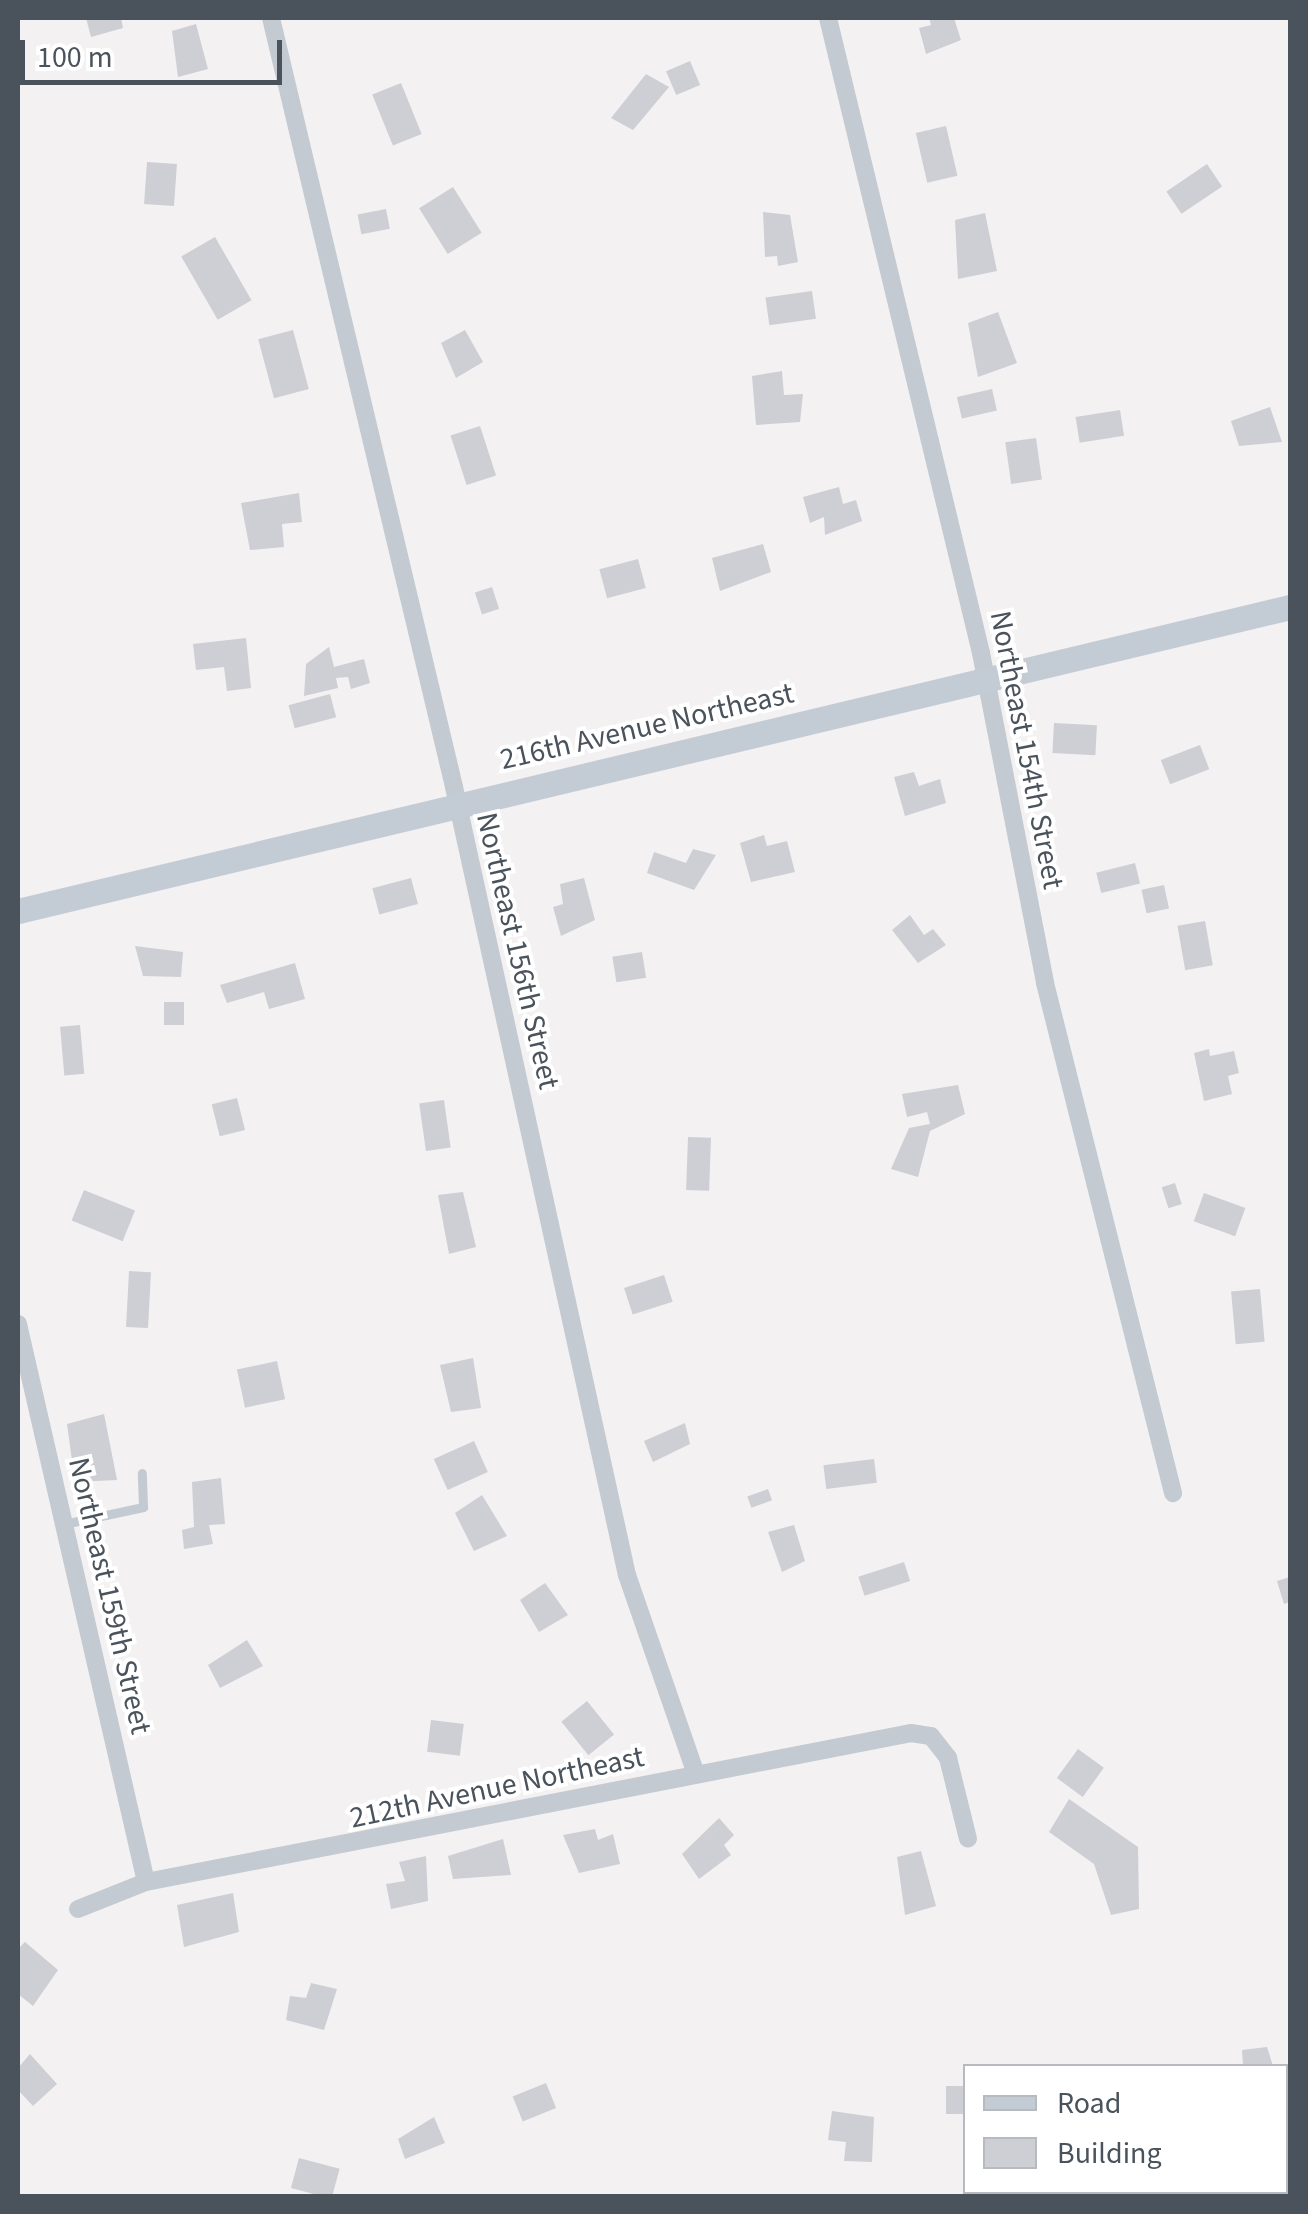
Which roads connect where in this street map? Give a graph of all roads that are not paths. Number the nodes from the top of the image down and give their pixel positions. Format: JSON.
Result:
{"nodes":[{"id":1,"x":271,"y":18,"type":"edge"},
{"id":2,"x":828,"y":18,"type":"edge"},
{"id":3,"x":1290,"y":607,"type":"edge"},
{"id":4,"x":980,"y":680,"type":"junction"},
{"id":5,"x":456,"y":806,"type":"junction"},
{"id":6,"x":18,"y":910,"type":"edge"},
{"id":7,"x":18,"y":1324,"type":"edge"},
{"id":8,"x":142,"y":1473,"type":"dead end"},
{"id":9,"x":1174,"y":1493,"type":"dead end"},
{"id":10,"x":64,"y":1524,"type":"junction"},
{"id":11,"x":696,"y":1774,"type":"junction"},
{"id":12,"x":968,"y":1839,"type":"dead end"},
{"id":13,"x":146,"y":1882,"type":"junction"},
{"id":14,"x":78,"y":1909,"type":"dead end"}],
"edges":[{"from":1,"to":5,"type":"street","name":"Northeast 156th Street"},
{"from":2,"to":4,"type":"street","name":"Northeast 154th Street"},
{"from":3,"to":4,"type":"street","name":"216th Avenue Northeast"},
{"from":4,"to":5,"type":"street","name":"216th Avenue Northeast"},
{"from":4,"to":9,"type":"street","name":"Northeast 154th Street"},
{"from":5,"to":6,"type":"street","name":"216th Avenue Northeast"},
{"from":5,"to":11,"type":"street","name":"Northeast 156th Street"},
{"from":7,"to":10,"type":"street","name":"Northeast 159th Street"},
{"from":8,"to":10,"type":"lane"},
{"from":10,"to":13,"type":"street","name":"Northeast 159th Street"},
{"from":11,"to":12,"type":"street","name":"212th Avenue Northeast"},
{"from":11,"to":13,"type":"street","name":"212th Avenue Northeast"},
{"from":13,"to":14,"type":"street","name":"212th Avenue Northeast"}]}
